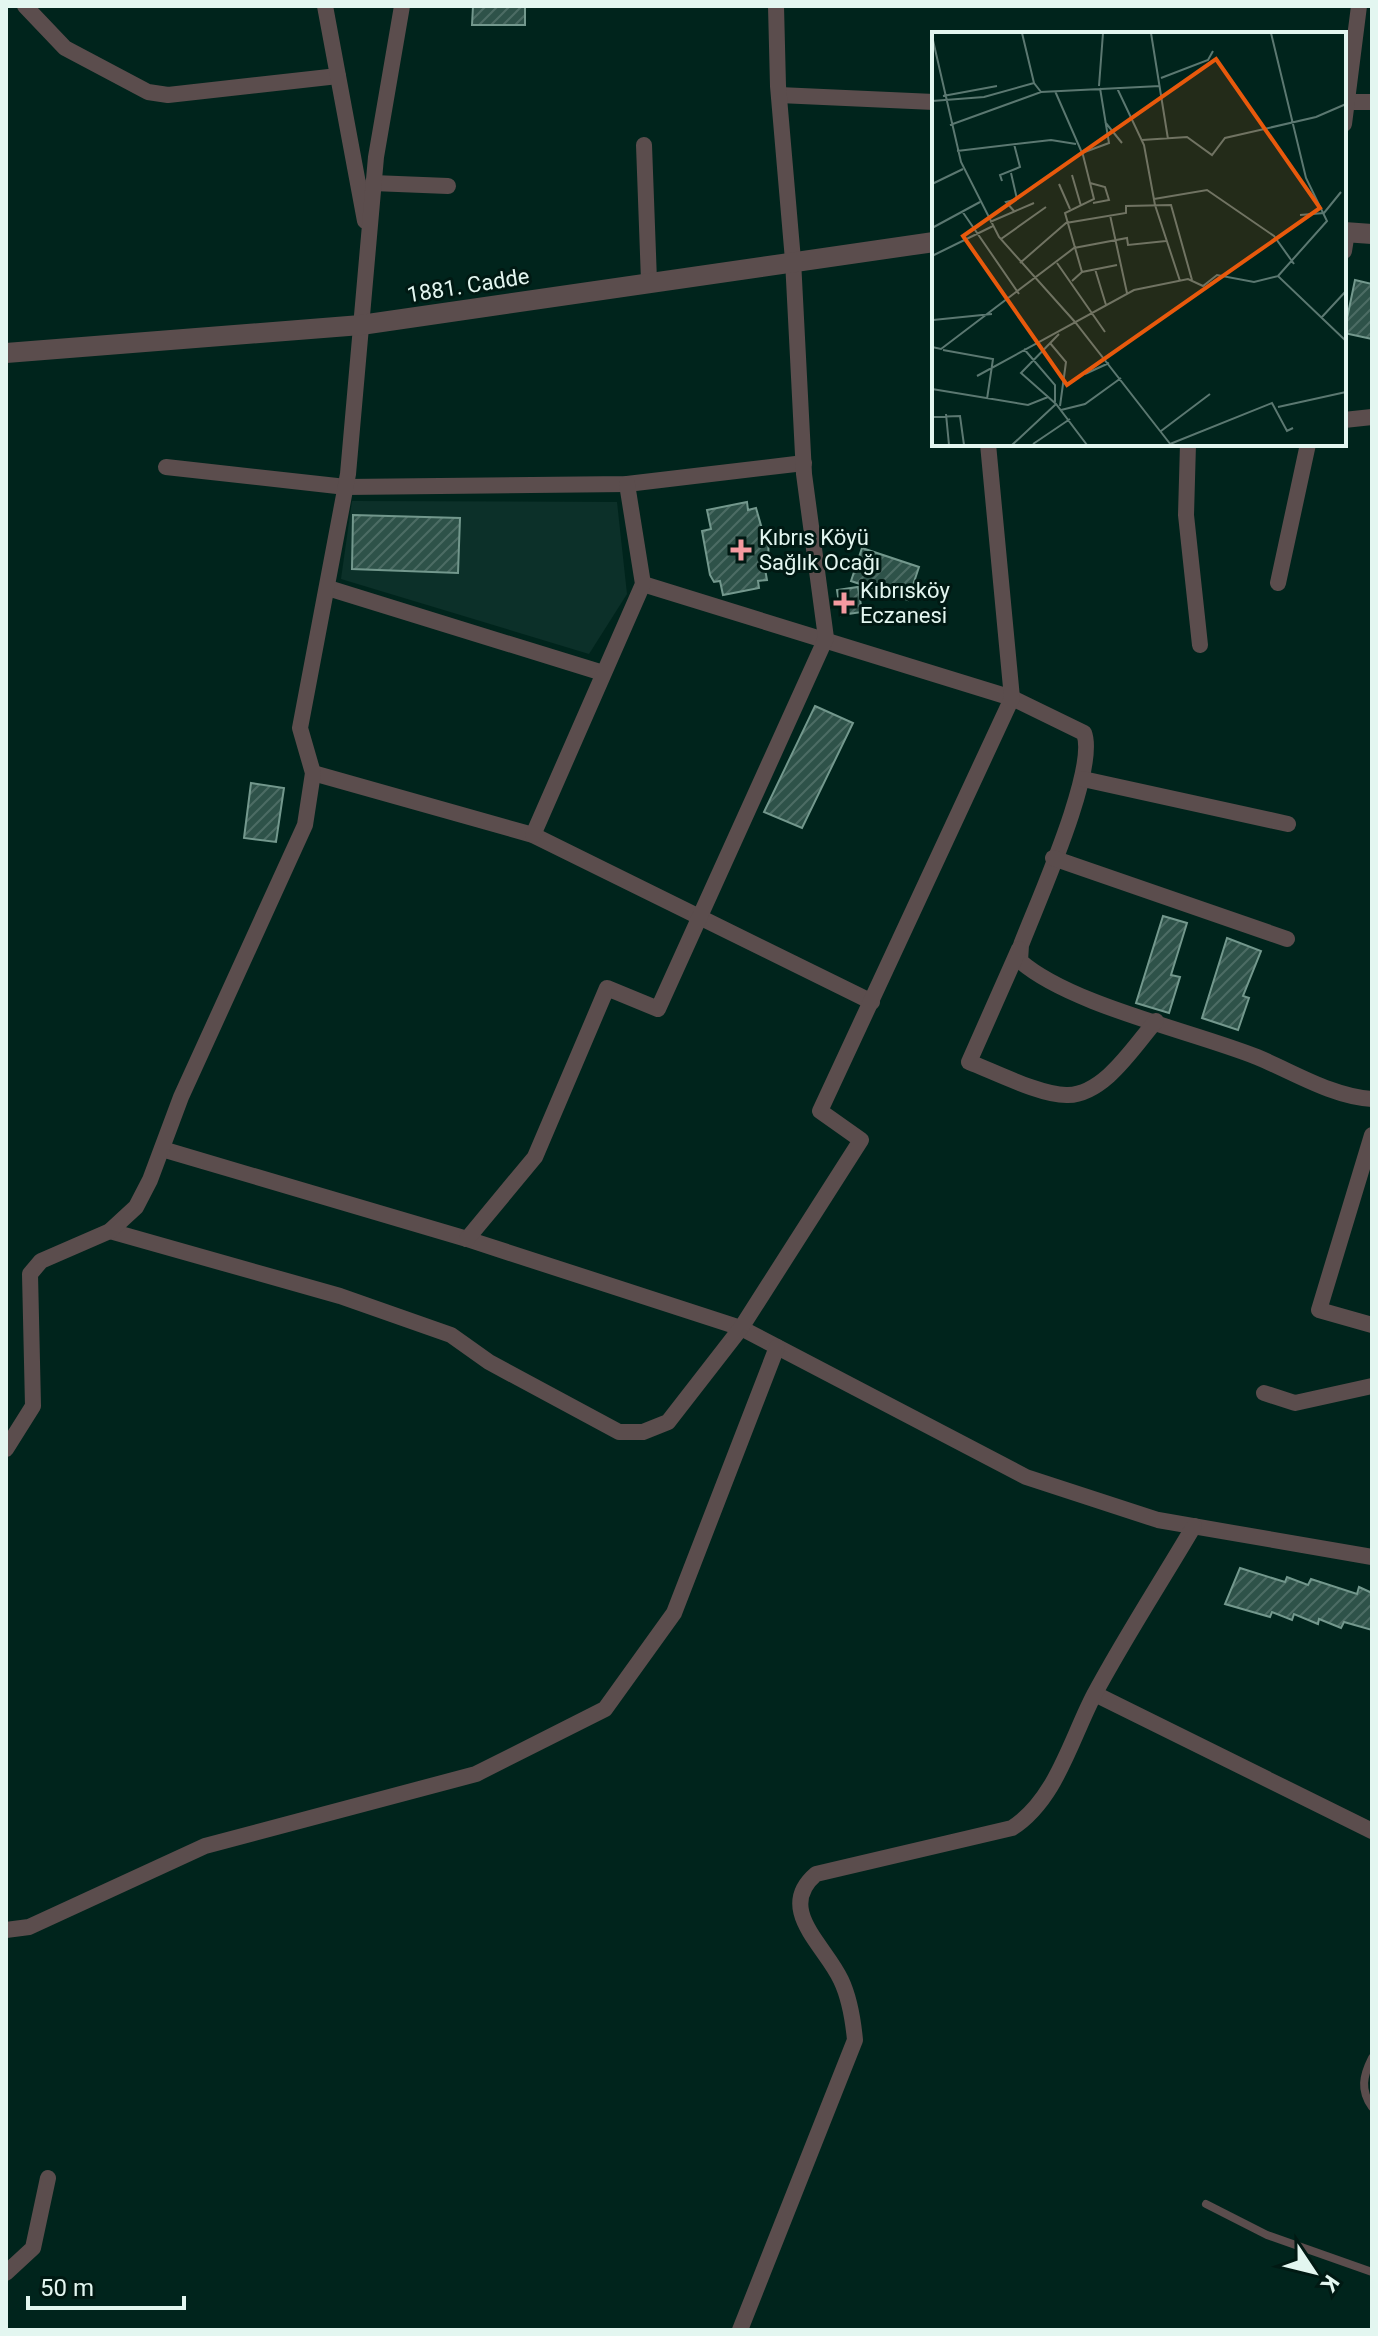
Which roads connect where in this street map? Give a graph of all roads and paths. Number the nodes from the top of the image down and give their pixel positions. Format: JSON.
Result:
{"nodes":[{"id":1,"x":25,"y":6,"type":"edge"},
{"id":2,"x":325,"y":6,"type":"edge"},
{"id":3,"x":402,"y":6,"type":"edge"},
{"id":4,"x":776,"y":6,"type":"edge"},
{"id":5,"x":1359,"y":6,"type":"edge"},
{"id":6,"x":338,"y":76,"type":"junction"},
{"id":7,"x":779,"y":95,"type":"junction"},
{"id":8,"x":932,"y":102,"type":"edge"},
{"id":9,"x":1347,"y":102,"type":"edge"},
{"id":10,"x":1372,"y":102,"type":"edge"},
{"id":11,"x":644,"y":145,"type":"dead end"},
{"id":12,"x":373,"y":183,"type":"junction"},
{"id":13,"x":448,"y":186,"type":"dead end"},
{"id":14,"x":1372,"y":234,"type":"edge"},
{"id":15,"x":1346,"y":238,"type":"edge"},
{"id":16,"x":368,"y":240,"type":"junction"},
{"id":17,"x":932,"y":242,"type":"edge"},
{"id":18,"x":793,"y":260,"type":"junction"},
{"id":19,"x":649,"y":281,"type":"junction"},
{"id":20,"x":361,"y":325,"type":"junction"},
{"id":21,"x":6,"y":353,"type":"edge"},
{"id":22,"x":1372,"y":417,"type":"edge"},
{"id":23,"x":1346,"y":420,"type":"edge"},
{"id":24,"x":988,"y":446,"type":"edge"},
{"id":25,"x":1188,"y":446,"type":"edge"},
{"id":26,"x":1308,"y":446,"type":"edge"},
{"id":27,"x":804,"y":463,"type":"junction"},
{"id":28,"x":166,"y":467,"type":"dead end"},
{"id":29,"x":627,"y":484,"type":"junction"},
{"id":30,"x":346,"y":487,"type":"junction"},
{"id":31,"x":1278,"y":583,"type":"dead end"},
{"id":32,"x":643,"y":584,"type":"junction"},
{"id":33,"x":328,"y":588,"type":"junction"},
{"id":34,"x":826,"y":638,"type":"junction"},
{"id":35,"x":1200,"y":645,"type":"dead end"},
{"id":36,"x":603,"y":673,"type":"junction"},
{"id":37,"x":1012,"y":698,"type":"junction"},
{"id":38,"x":313,"y":773,"type":"junction"},
{"id":39,"x":1083,"y":779,"type":"junction"},
{"id":40,"x":1288,"y":824,"type":"dead end"},
{"id":41,"x":533,"y":835,"type":"junction"},
{"id":42,"x":1053,"y":858,"type":"junction"},
{"id":43,"x":701,"y":916,"type":"junction"},
{"id":44,"x":1287,"y":939,"type":"dead end"},
{"id":45,"x":1021,"y":945,"type":"junction"},
{"id":46,"x":872,"y":1002,"type":"junction"},
{"id":47,"x":1156,"y":1021,"type":"junction"},
{"id":48,"x":1372,"y":1099,"type":"edge"},
{"id":49,"x":1372,"y":1135,"type":"edge"},
{"id":50,"x":162,"y":1149,"type":"junction"},
{"id":51,"x":110,"y":1231,"type":"junction"},
{"id":52,"x":467,"y":1239,"type":"junction"},
{"id":53,"x":1372,"y":1325,"type":"edge"},
{"id":54,"x":741,"y":1328,"type":"junction"},
{"id":55,"x":777,"y":1347,"type":"junction"},
{"id":56,"x":1372,"y":1386,"type":"edge"},
{"id":57,"x":1264,"y":1393,"type":"dead end"},
{"id":58,"x":6,"y":1449,"type":"edge"},
{"id":59,"x":1194,"y":1526,"type":"junction"},
{"id":60,"x":1372,"y":1557,"type":"edge"},
{"id":61,"x":1095,"y":1694,"type":"junction"},
{"id":62,"x":1372,"y":1831,"type":"edge"},
{"id":63,"x":6,"y":1930,"type":"edge"},
{"id":64,"x":1372,"y":2058,"type":"edge"},
{"id":65,"x":1372,"y":2107,"type":"edge"},
{"id":66,"x":48,"y":2178,"type":"dead end"},
{"id":67,"x":1206,"y":2204,"type":"dead end"},
{"id":68,"x":1372,"y":2272,"type":"edge"},
{"id":69,"x":6,"y":2273,"type":"edge"},
{"id":70,"x":740,"y":2330,"type":"edge"}],
"edges":[{"from":1,"to":6,"type":"street"},
{"from":2,"to":6,"type":"street"},
{"from":3,"to":12,"type":"street"},
{"from":4,"to":7,"type":"street"},
{"from":5,"to":9,"type":"street"},
{"from":6,"to":16,"type":"street"},
{"from":7,"to":8,"type":"street"},
{"from":7,"to":18,"type":"street"},
{"from":9,"to":10,"type":"street"},
{"from":11,"to":19,"type":"street"},
{"from":12,"to":13,"type":"street"},
{"from":12,"to":16,"type":"street"},
{"from":14,"to":15,"type":"street"},
{"from":16,"to":20,"type":"street"},
{"from":17,"to":18,"type":"street","name":"1881. Cadde"},
{"from":18,"to":19,"type":"street","name":"1881. Cadde"},
{"from":18,"to":27,"type":"street"},
{"from":19,"to":20,"type":"street","name":"1881. Cadde"},
{"from":20,"to":21,"type":"street","name":"1881. Cadde"},
{"from":20,"to":30,"type":"street"},
{"from":22,"to":23,"type":"street"},
{"from":24,"to":37,"type":"street"},
{"from":25,"to":35,"type":"street"},
{"from":26,"to":31,"type":"street"},
{"from":27,"to":29,"type":"street"},
{"from":27,"to":34,"type":"street"},
{"from":28,"to":30,"type":"street"},
{"from":29,"to":30,"type":"street"},
{"from":29,"to":32,"type":"street"},
{"from":30,"to":33,"type":"street"},
{"from":32,"to":34,"type":"street"},
{"from":32,"to":36,"type":"street"},
{"from":33,"to":36,"type":"street"},
{"from":33,"to":38,"type":"street"},
{"from":34,"to":37,"type":"street"},
{"from":34,"to":43,"type":"street"},
{"from":36,"to":41,"type":"street"},
{"from":37,"to":39,"type":"street"},
{"from":37,"to":46,"type":"street"},
{"from":38,"to":41,"type":"street"},
{"from":38,"to":50,"type":"street"},
{"from":39,"to":40,"type":"street"},
{"from":39,"to":42,"type":"street"},
{"from":41,"to":43,"type":"street"},
{"from":42,"to":44,"type":"street"},
{"from":42,"to":45,"type":"street"},
{"from":43,"to":46,"type":"street"},
{"from":43,"to":52,"type":"street"},
{"from":45,"to":47,"type":"street"},
{"from":45,"to":47,"type":"street"},
{"from":46,"to":54,"type":"street"},
{"from":47,"to":48,"type":"street"},
{"from":49,"to":53,"type":"street"},
{"from":50,"to":51,"type":"street"},
{"from":50,"to":52,"type":"street"},
{"from":51,"to":54,"type":"street"},
{"from":51,"to":58,"type":"street"},
{"from":52,"to":54,"type":"street"},
{"from":54,"to":55,"type":"street"},
{"from":55,"to":59,"type":"street"},
{"from":55,"to":63,"type":"street"},
{"from":56,"to":57,"type":"street"},
{"from":59,"to":60,"type":"street"},
{"from":59,"to":61,"type":"street"},
{"from":61,"to":62,"type":"street"},
{"from":61,"to":70,"type":"street"},
{"from":64,"to":65,"type":"lane"},
{"from":66,"to":69,"type":"street"},
{"from":67,"to":68,"type":"lane"}]}
